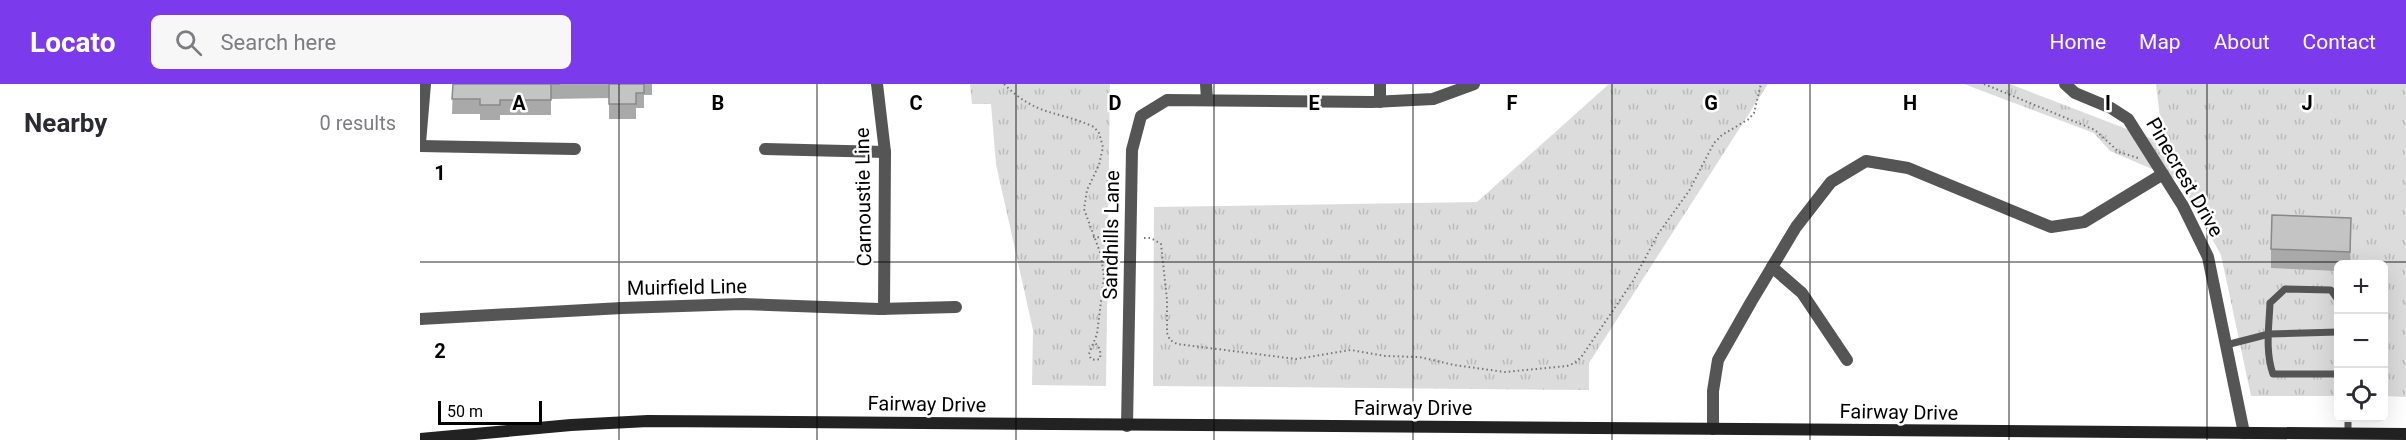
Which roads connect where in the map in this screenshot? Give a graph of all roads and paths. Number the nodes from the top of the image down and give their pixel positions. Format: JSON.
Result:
{"nodes":[{"id":1,"x":425,"y":84,"type":"edge"},
{"id":2,"x":877,"y":84,"type":"edge"},
{"id":3,"x":1004,"y":84,"type":"edge"},
{"id":4,"x":1206,"y":84,"type":"edge"},
{"id":5,"x":1380,"y":84,"type":"edge"},
{"id":6,"x":1474,"y":84,"type":"edge"},
{"id":7,"x":1761,"y":84,"type":"edge"},
{"id":8,"x":1984,"y":84,"type":"edge"},
{"id":9,"x":2065,"y":84,"type":"edge"},
{"id":10,"x":1206,"y":100,"type":"junction"},
{"id":11,"x":1380,"y":102,"type":"junction"},
{"id":12,"x":420,"y":145,"type":"edge"},
{"id":13,"x":575,"y":149,"type":"dead end"},
{"id":14,"x":765,"y":149,"type":"dead end"},
{"id":15,"x":885,"y":152,"type":"junction"},
{"id":16,"x":2152,"y":156,"type":"junction"},
{"id":17,"x":2163,"y":174,"type":"junction"},
{"id":18,"x":1093,"y":237,"type":"junction"},
{"id":19,"x":1130,"y":238,"type":"junction"},
{"id":20,"x":1772,"y":267,"type":"junction"},
{"id":21,"x":2334,"y":294,"type":"edge"},
{"id":22,"x":956,"y":307,"type":"dead end"},
{"id":23,"x":884,"y":309,"type":"junction"},
{"id":24,"x":420,"y":319,"type":"edge"},
{"id":25,"x":2334,"y":332,"type":"edge"},
{"id":26,"x":2269,"y":334,"type":"junction"},
{"id":27,"x":1095,"y":343,"type":"junction"},
{"id":28,"x":2226,"y":345,"type":"junction"},
{"id":29,"x":1847,"y":360,"type":"dead end"},
{"id":30,"x":2334,"y":374,"type":"edge"},
{"id":31,"x":2348,"y":422,"type":"edge"},
{"id":32,"x":1127,"y":426,"type":"junction"},
{"id":33,"x":1713,"y":429,"type":"junction"},
{"id":34,"x":2244,"y":433,"type":"junction"},
{"id":35,"x":2348,"y":434,"type":"junction"},
{"id":36,"x":2406,"y":434,"type":"edge"},
{"id":37,"x":2048,"y":436,"type":"edge"},
{"id":38,"x":2154,"y":437,"type":"edge"},
{"id":39,"x":420,"y":439,"type":"edge"}],
"edges":[{"from":1,"to":12,"type":"street"},
{"from":2,"to":15,"type":"street","name":"Carnoustie Line"},
{"from":3,"to":18,"type":"path"},
{"from":4,"to":10,"type":"street"},
{"from":5,"to":11,"type":"street"},
{"from":6,"to":11,"type":"street","name":"Sandhills Lane"},
{"from":7,"to":19,"type":"path"},
{"from":8,"to":16,"type":"path"},
{"from":9,"to":16,"type":"street","name":"Pinecrest Drive"},
{"from":10,"to":11,"type":"street","name":"Sandhills Lane"},
{"from":10,"to":19,"type":"street","name":"Sandhills Lane"},
{"from":12,"to":13,"type":"street"},
{"from":14,"to":15,"type":"street"},
{"from":15,"to":23,"type":"street","name":"Carnoustie Line"},
{"from":16,"to":17,"type":"street","name":"Pinecrest Drive"},
{"from":17,"to":20,"type":"street"},
{"from":17,"to":28,"type":"street","name":"Pinecrest Drive"},
{"from":18,"to":19,"type":"path"},
{"from":18,"to":27,"type":"path"},
{"from":19,"to":32,"type":"street","name":"Sandhills Lane"},
{"from":20,"to":29,"type":"street"},
{"from":20,"to":33,"type":"street"},
{"from":21,"to":26,"type":"lane"},
{"from":22,"to":23,"type":"street","name":"Muirfield Line"},
{"from":23,"to":24,"type":"street","name":"Muirfield Line"},
{"from":25,"to":26,"type":"lane"},
{"from":26,"to":28,"type":"lane"},
{"from":26,"to":30,"type":"lane"},
{"from":27,"to":27,"type":"path"},
{"from":28,"to":34,"type":"street","name":"Pinecrest Drive"},
{"from":31,"to":35,"type":"lane"},
{"from":32,"to":33,"type":"main road","name":"Fairway Drive"},
{"from":32,"to":39,"type":"main road","name":"Fairway Drive"},
{"from":33,"to":37,"type":"main road","name":"Fairway Drive"},
{"from":34,"to":35,"type":"main road","name":"Fairway Drive"},
{"from":34,"to":38,"type":"main road","name":"Fairway Drive"},
{"from":35,"to":36,"type":"main road","name":"Fairway Drive"},
{"from":37,"to":38,"type":"main road","name":"Fairway Drive"}]}
